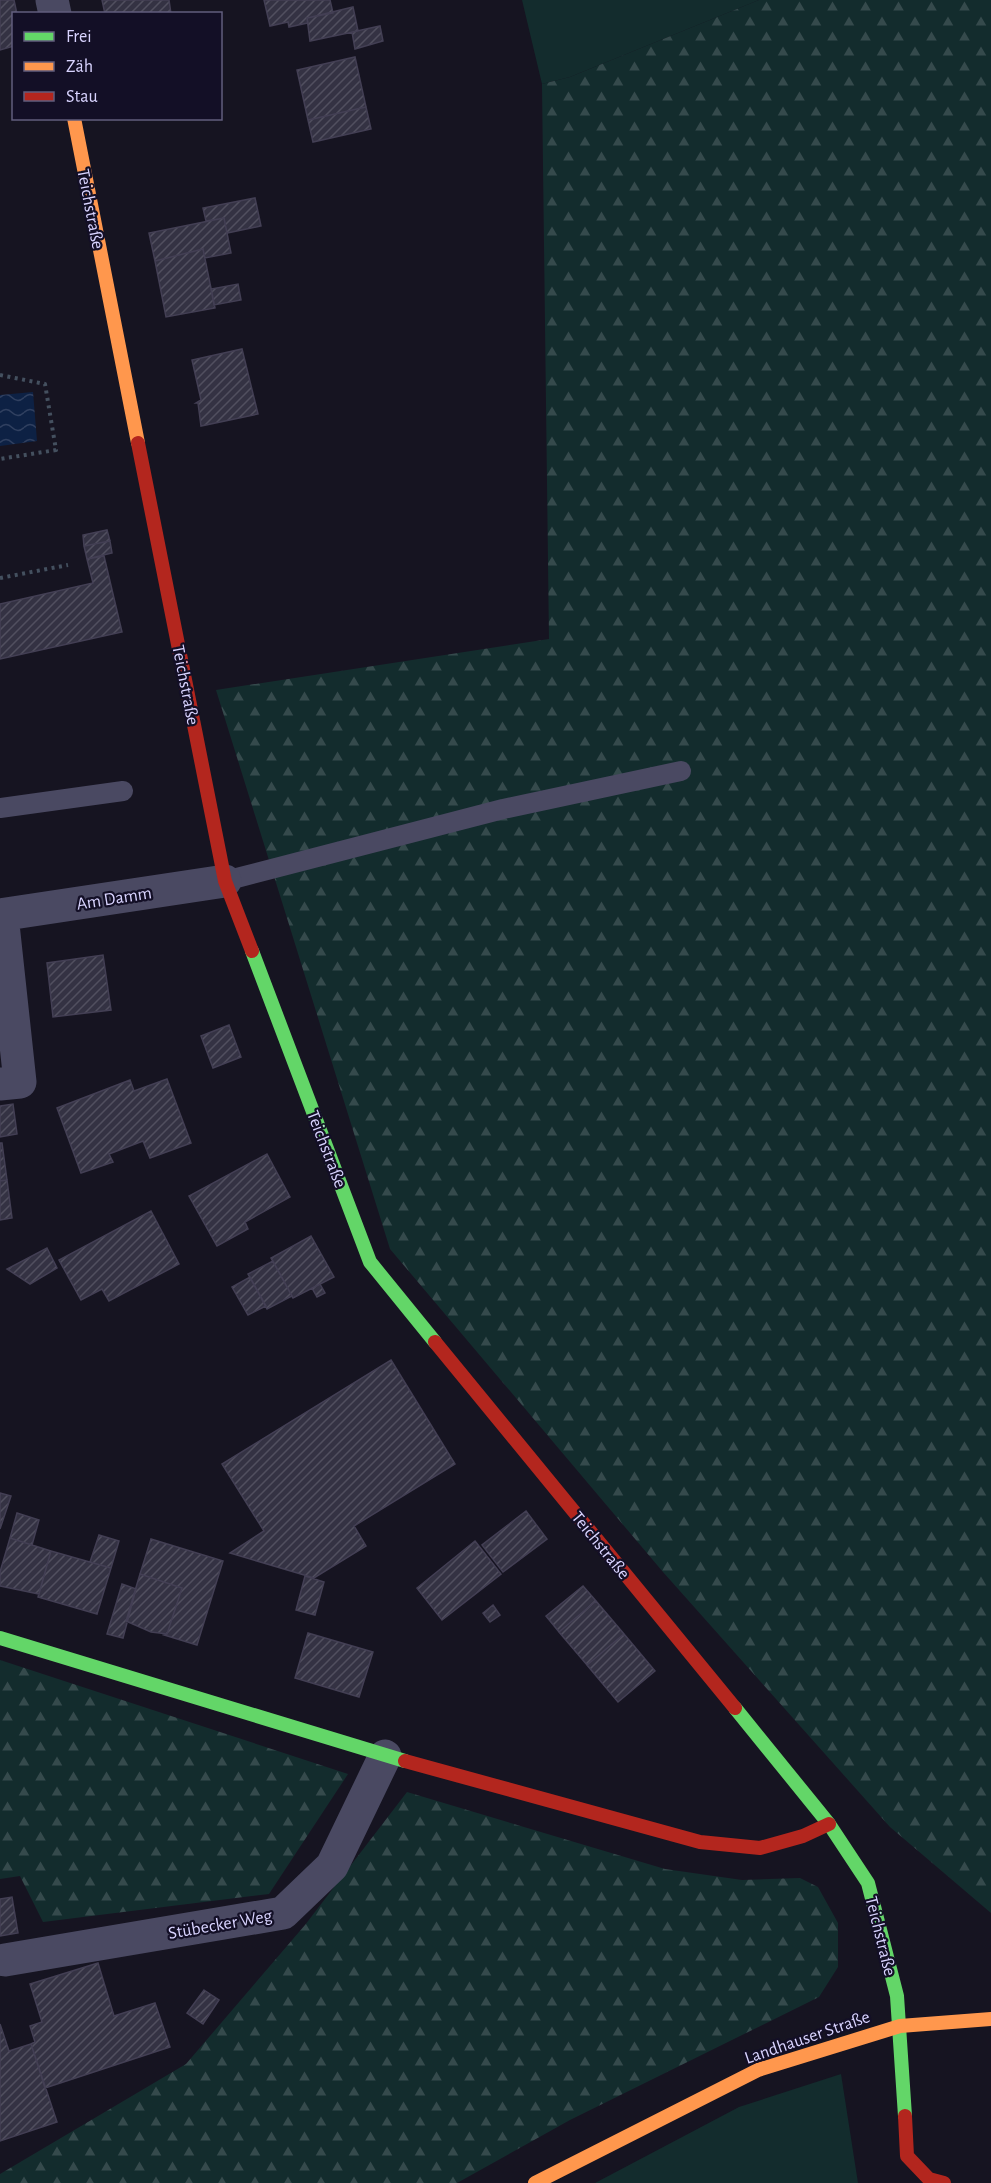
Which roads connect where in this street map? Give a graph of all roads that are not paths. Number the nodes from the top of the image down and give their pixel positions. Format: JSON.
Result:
{"nodes":[{"id":1,"x":74,"y":120,"type":"edge"},
{"id":2,"x":681,"y":771,"type":"dead end"},
{"id":3,"x":123,"y":791,"type":"dead end"},
{"id":4,"x":0,"y":808,"type":"edge"},
{"id":5,"x":225,"y":881,"type":"junction"},
{"id":6,"x":1,"y":915,"type":"edge"},
{"id":7,"x":0,"y":1084,"type":"edge"},
{"id":8,"x":0,"y":1638,"type":"edge"},
{"id":9,"x":385,"y":1756,"type":"junction"},
{"id":10,"x":829,"y":1824,"type":"junction"},
{"id":11,"x":5,"y":1960,"type":"dead end"},
{"id":12,"x":991,"y":2019,"type":"edge"},
{"id":13,"x":900,"y":2026,"type":"junction"},
{"id":14,"x":535,"y":2183,"type":"edge"},
{"id":15,"x":944,"y":2183,"type":"edge"}],
"edges":[{"from":1,"to":5,"type":"street","name":"Teichstraße"},
{"from":2,"to":5,"type":"lane"},
{"from":3,"to":4,"type":"lane"},
{"from":5,"to":6,"type":"street","name":"Am Damm"},
{"from":5,"to":10,"type":"street","name":"Teichstraße"},
{"from":6,"to":7,"type":"street","name":"Am Damm"},
{"from":8,"to":9,"type":"street"},
{"from":9,"to":10,"type":"street"},
{"from":9,"to":11,"type":"street","name":"Stübecker Weg"},
{"from":10,"to":13,"type":"street","name":"Teichstraße"},
{"from":12,"to":13,"type":"street","name":"Landhauser Straße"},
{"from":13,"to":14,"type":"street","name":"Landhauser Straße"},
{"from":13,"to":15,"type":"street"}]}
